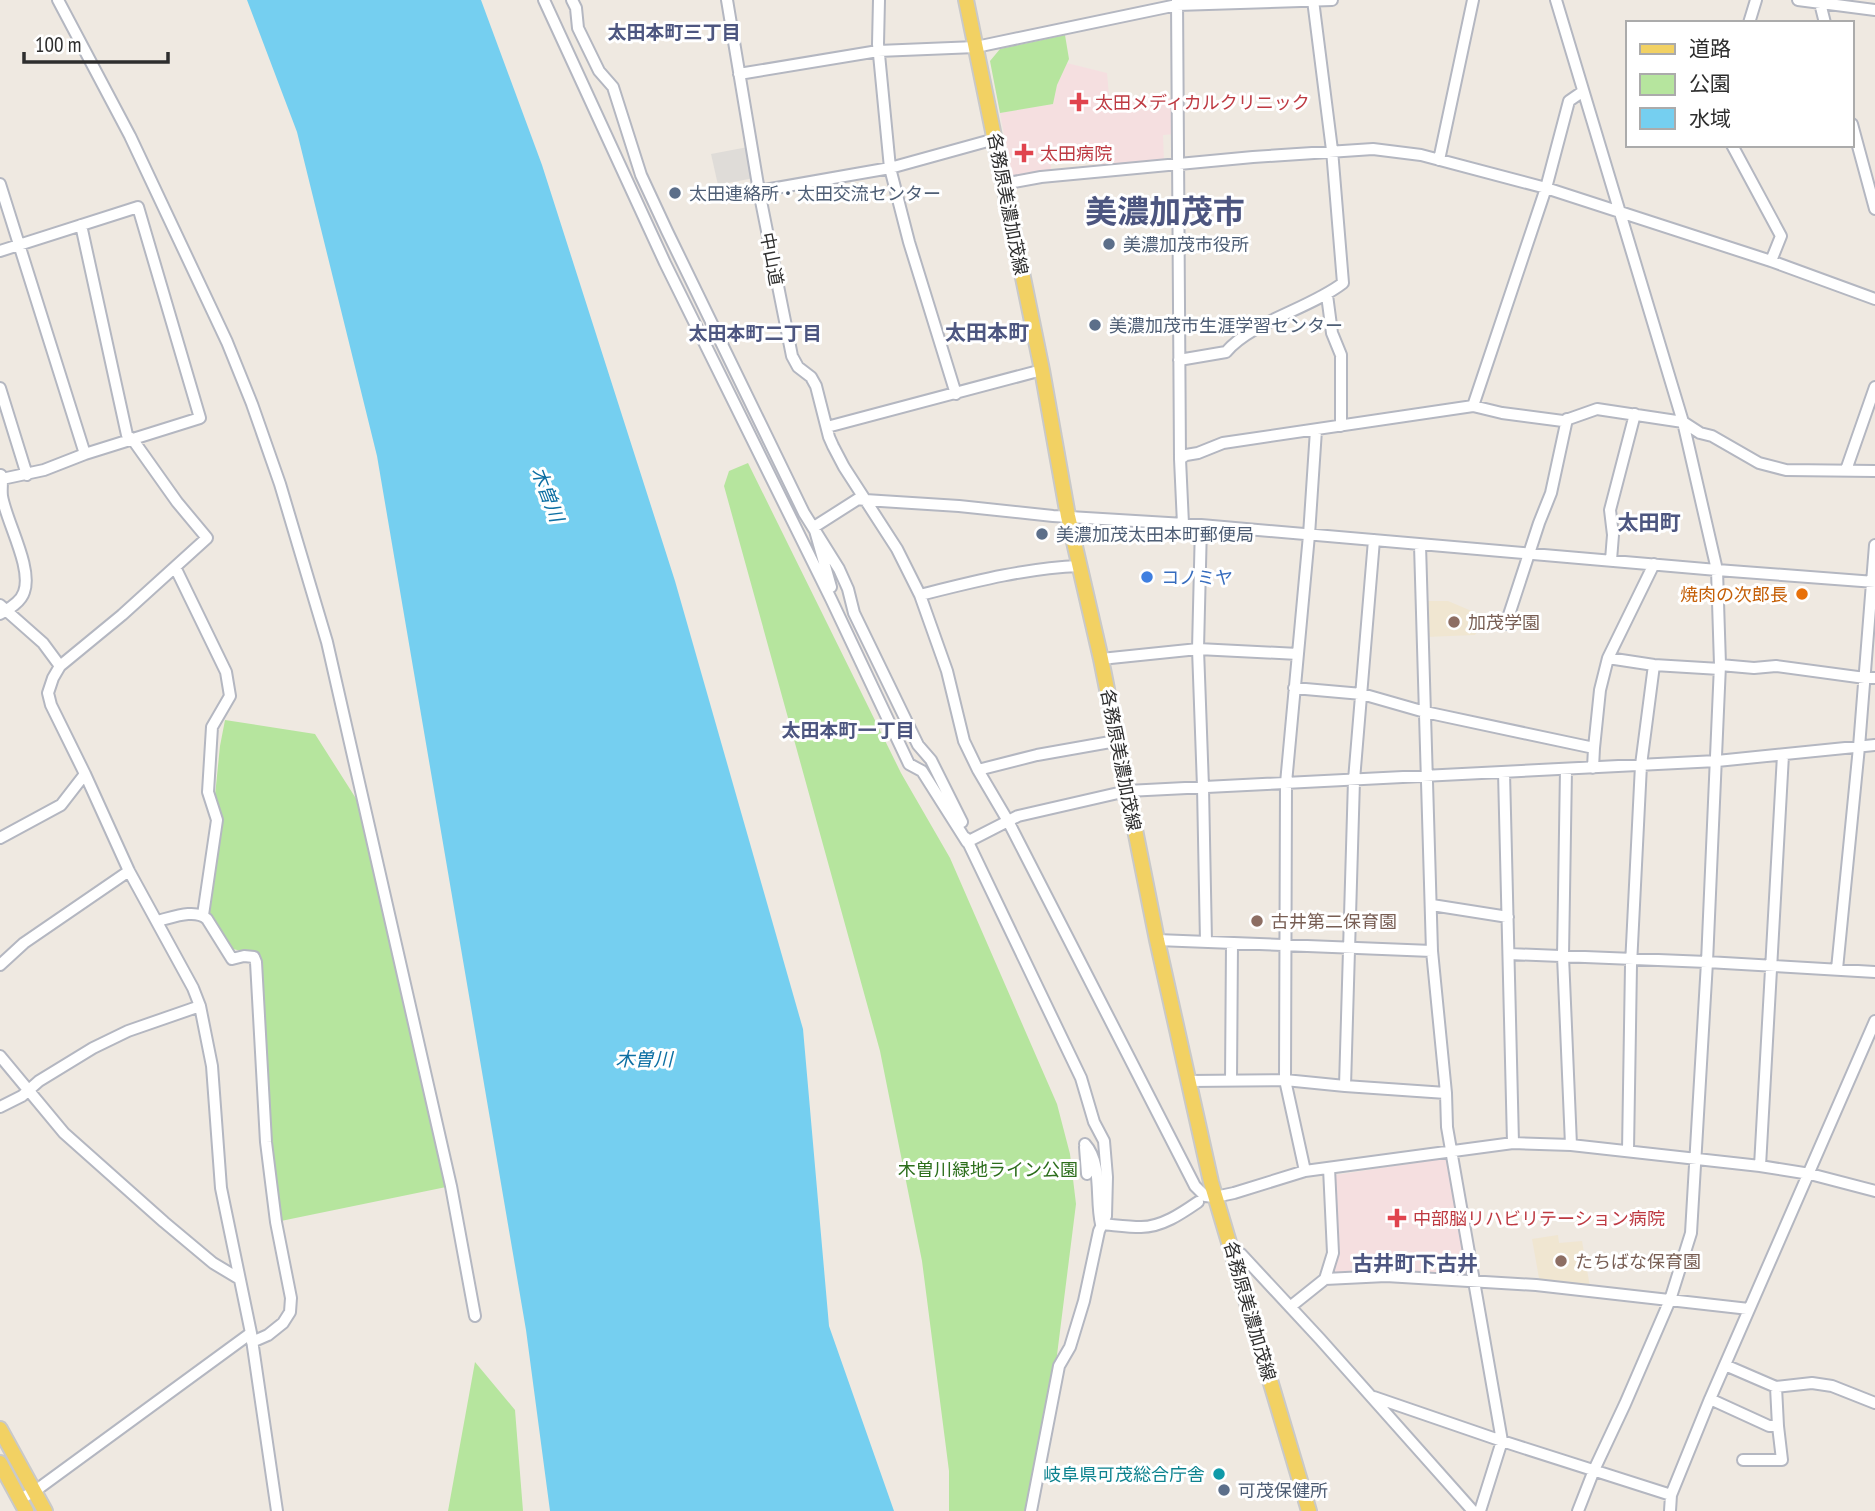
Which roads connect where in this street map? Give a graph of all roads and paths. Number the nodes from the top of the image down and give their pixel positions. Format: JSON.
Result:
{"nodes":[{"id":1,"x":58,"y":0,"type":"edge"},
{"id":2,"x":544,"y":0,"type":"edge"},
{"id":3,"x":572,"y":0,"type":"edge"},
{"id":4,"x":727,"y":0,"type":"edge"},
{"id":5,"x":879,"y":0,"type":"edge"},
{"id":6,"x":966,"y":0,"type":"edge"},
{"id":7,"x":1312,"y":0,"type":"edge"},
{"id":8,"x":1332,"y":0,"type":"edge"},
{"id":9,"x":1473,"y":0,"type":"edge"},
{"id":10,"x":1556,"y":0,"type":"edge"},
{"id":11,"x":1756,"y":0,"type":"edge"},
{"id":12,"x":1798,"y":0,"type":"edge"},
{"id":13,"x":1177,"y":3,"type":"edge"},
{"id":14,"x":1820,"y":3,"type":"junction"},
{"id":15,"x":1875,"y":10,"type":"edge"},
{"id":16,"x":1750,"y":21,"type":"edge"},
{"id":17,"x":1824,"y":21,"type":"edge"},
{"id":18,"x":975,"y":47,"type":"junction"},
{"id":19,"x":878,"y":51,"type":"junction"},
{"id":20,"x":739,"y":74,"type":"junction"},
{"id":21,"x":1583,"y":92,"type":"junction"},
{"id":22,"x":1854,"y":131,"type":"edge"},
{"id":23,"x":995,"y":139,"type":"junction"},
{"id":24,"x":1733,"y":147,"type":"edge"},
{"id":25,"x":1332,"y":150,"type":"junction"},
{"id":26,"x":1439,"y":160,"type":"junction"},
{"id":27,"x":1179,"y":164,"type":"junction"},
{"id":28,"x":890,"y":168,"type":"junction"},
{"id":29,"x":0,"y":184,"type":"edge"},
{"id":30,"x":1003,"y":184,"type":"junction"},
{"id":31,"x":1546,"y":188,"type":"junction"},
{"id":32,"x":759,"y":191,"type":"junction"},
{"id":33,"x":1875,"y":209,"type":"edge"},
{"id":34,"x":1620,"y":211,"type":"junction"},
{"id":35,"x":81,"y":225,"type":"junction"},
{"id":36,"x":19,"y":244,"type":"junction"},
{"id":37,"x":0,"y":251,"type":"edge"},
{"id":38,"x":1771,"y":261,"type":"junction"},
{"id":39,"x":1327,"y":295,"type":"junction"},
{"id":40,"x":1875,"y":299,"type":"edge"},
{"id":41,"x":1179,"y":360,"type":"junction"},
{"id":42,"x":1042,"y":370,"type":"junction"},
{"id":43,"x":1875,"y":387,"type":"edge"},
{"id":44,"x":0,"y":388,"type":"edge"},
{"id":45,"x":956,"y":394,"type":"junction"},
{"id":46,"x":1473,"y":406,"type":"junction"},
{"id":47,"x":1635,"y":414,"type":"junction"},
{"id":48,"x":1567,"y":419,"type":"junction"},
{"id":49,"x":1683,"y":422,"type":"junction"},
{"id":50,"x":1341,"y":426,"type":"junction"},
{"id":51,"x":827,"y":427,"type":"junction"},
{"id":52,"x":1316,"y":430,"type":"junction"},
{"id":53,"x":132,"y":440,"type":"junction"},
{"id":54,"x":85,"y":454,"type":"junction"},
{"id":55,"x":1180,"y":459,"type":"junction"},
{"id":56,"x":1846,"y":470,"type":"junction"},
{"id":57,"x":1875,"y":471,"type":"edge"},
{"id":58,"x":27,"y":475,"type":"junction"},
{"id":59,"x":1,"y":476,"type":"edge"},
{"id":60,"x":865,"y":500,"type":"junction"},
{"id":61,"x":1068,"y":516,"type":"junction"},
{"id":62,"x":1183,"y":524,"type":"junction"},
{"id":63,"x":1200,"y":525,"type":"junction"},
{"id":64,"x":814,"y":527,"type":"junction"},
{"id":65,"x":1309,"y":535,"type":"junction"},
{"id":66,"x":1374,"y":540,"type":"junction"},
{"id":67,"x":1420,"y":545,"type":"junction"},
{"id":68,"x":1875,"y":545,"type":"edge"},
{"id":69,"x":1530,"y":554,"type":"junction"},
{"id":70,"x":1611,"y":560,"type":"junction"},
{"id":71,"x":1654,"y":564,"type":"junction"},
{"id":72,"x":1080,"y":566,"type":"junction"},
{"id":73,"x":175,"y":567,"type":"junction"},
{"id":74,"x":1717,"y":570,"type":"junction"},
{"id":75,"x":1874,"y":582,"type":"edge"},
{"id":76,"x":920,"y":595,"type":"junction"},
{"id":77,"x":831,"y":599,"type":"junction"},
{"id":78,"x":2,"y":609,"type":"edge"},
{"id":79,"x":1506,"y":624,"type":"dead end"},
{"id":80,"x":1198,"y":649,"type":"junction"},
{"id":81,"x":1297,"y":654,"type":"junction"},
{"id":82,"x":1608,"y":658,"type":"junction"},
{"id":83,"x":1101,"y":659,"type":"junction"},
{"id":84,"x":1654,"y":665,"type":"junction"},
{"id":85,"x":60,"y":666,"type":"junction"},
{"id":86,"x":1720,"y":668,"type":"junction"},
{"id":87,"x":1870,"y":678,"type":"edge"},
{"id":88,"x":1294,"y":688,"type":"junction"},
{"id":89,"x":1362,"y":694,"type":"junction"},
{"id":90,"x":1425,"y":712,"type":"junction"},
{"id":91,"x":1116,"y":741,"type":"junction"},
{"id":92,"x":1875,"y":746,"type":"edge"},
{"id":93,"x":1859,"y":747,"type":"junction"},
{"id":94,"x":1594,"y":748,"type":"junction"},
{"id":95,"x":1783,"y":755,"type":"junction"},
{"id":96,"x":1717,"y":761,"type":"junction"},
{"id":97,"x":1642,"y":765,"type":"junction"},
{"id":98,"x":1593,"y":768,"type":"junction"},
{"id":99,"x":1566,"y":769,"type":"junction"},
{"id":100,"x":978,"y":770,"type":"junction"},
{"id":101,"x":1504,"y":772,"type":"junction"},
{"id":102,"x":85,"y":774,"type":"junction"},
{"id":103,"x":1427,"y":776,"type":"junction"},
{"id":104,"x":1354,"y":780,"type":"junction"},
{"id":105,"x":1286,"y":783,"type":"junction"},
{"id":106,"x":1203,"y":788,"type":"junction"},
{"id":107,"x":1127,"y":791,"type":"junction"},
{"id":108,"x":1008,"y":821,"type":"junction"},
{"id":109,"x":0,"y":838,"type":"edge"},
{"id":110,"x":967,"y":842,"type":"junction"},
{"id":111,"x":129,"y":871,"type":"junction"},
{"id":112,"x":1432,"y":905,"type":"junction"},
{"id":113,"x":203,"y":915,"type":"junction"},
{"id":114,"x":1508,"y":917,"type":"junction"},
{"id":115,"x":157,"y":921,"type":"junction"},
{"id":116,"x":1157,"y":940,"type":"junction"},
{"id":117,"x":1206,"y":942,"type":"junction"},
{"id":118,"x":1232,"y":943,"type":"junction"},
{"id":119,"x":1284,"y":945,"type":"junction"},
{"id":120,"x":1350,"y":947,"type":"junction"},
{"id":121,"x":1432,"y":951,"type":"junction"},
{"id":122,"x":1509,"y":954,"type":"junction"},
{"id":123,"x":1563,"y":956,"type":"junction"},
{"id":124,"x":1632,"y":959,"type":"junction"},
{"id":125,"x":1707,"y":962,"type":"junction"},
{"id":126,"x":0,"y":965,"type":"edge"},
{"id":127,"x":1771,"y":965,"type":"junction"},
{"id":128,"x":1837,"y":969,"type":"junction"},
{"id":129,"x":1875,"y":972,"type":"edge"},
{"id":130,"x":200,"y":1006,"type":"junction"},
{"id":131,"x":1875,"y":1021,"type":"edge"},
{"id":132,"x":0,"y":1056,"type":"edge"},
{"id":133,"x":1285,"y":1080,"type":"junction"},
{"id":134,"x":1189,"y":1081,"type":"junction"},
{"id":135,"x":1231,"y":1081,"type":"junction"},
{"id":136,"x":1345,"y":1086,"type":"junction"},
{"id":137,"x":28,"y":1090,"type":"junction"},
{"id":138,"x":1446,"y":1093,"type":"junction"},
{"id":139,"x":0,"y":1107,"type":"edge"},
{"id":140,"x":1513,"y":1143,"type":"junction"},
{"id":141,"x":1571,"y":1145,"type":"junction"},
{"id":142,"x":1451,"y":1151,"type":"junction"},
{"id":143,"x":1628,"y":1151,"type":"junction"},
{"id":144,"x":1696,"y":1158,"type":"junction"},
{"id":145,"x":1760,"y":1166,"type":"junction"},
{"id":146,"x":1329,"y":1168,"type":"junction"},
{"id":147,"x":1305,"y":1171,"type":"junction"},
{"id":148,"x":1087,"y":1174,"type":"dead end"},
{"id":149,"x":1810,"y":1174,"type":"junction"},
{"id":150,"x":1875,"y":1191,"type":"edge"},
{"id":151,"x":1215,"y":1197,"type":"junction"},
{"id":152,"x":1198,"y":1202,"type":"dead end"},
{"id":153,"x":1101,"y":1224,"type":"junction"},
{"id":154,"x":1231,"y":1250,"type":"junction"},
{"id":155,"x":238,"y":1278,"type":"junction"},
{"id":156,"x":1325,"y":1279,"type":"junction"},
{"id":157,"x":1474,"y":1281,"type":"junction"},
{"id":158,"x":1670,"y":1300,"type":"junction"},
{"id":159,"x":1290,"y":1307,"type":"junction"},
{"id":160,"x":1749,"y":1309,"type":"junction"},
{"id":161,"x":475,"y":1316,"type":"dead end"},
{"id":162,"x":251,"y":1338,"type":"junction"},
{"id":163,"x":1725,"y":1365,"type":"junction"},
{"id":164,"x":1776,"y":1387,"type":"junction"},
{"id":165,"x":1371,"y":1396,"type":"junction"},
{"id":166,"x":1710,"y":1399,"type":"junction"},
{"id":167,"x":1875,"y":1403,"type":"edge"},
{"id":168,"x":1778,"y":1426,"type":"junction"},
{"id":169,"x":0,"y":1429,"type":"edge"},
{"id":170,"x":1502,"y":1441,"type":"junction"},
{"id":171,"x":1744,"y":1460,"type":"dead end"},
{"id":172,"x":0,"y":1463,"type":"edge"},
{"id":173,"x":1594,"y":1470,"type":"junction"},
{"id":174,"x":34,"y":1490,"type":"junction"},
{"id":175,"x":1671,"y":1495,"type":"junction"},
{"id":176,"x":23,"y":1505,"type":"edge"},
{"id":177,"x":45,"y":1511,"type":"edge"},
{"id":178,"x":277,"y":1511,"type":"edge"},
{"id":179,"x":1031,"y":1511,"type":"edge"},
{"id":180,"x":1309,"y":1511,"type":"edge"},
{"id":181,"x":1473,"y":1511,"type":"edge"},
{"id":182,"x":1480,"y":1511,"type":"edge"},
{"id":183,"x":1578,"y":1511,"type":"edge"},
{"id":184,"x":1670,"y":1511,"type":"edge"}],
"edges":[{"from":1,"to":161,"type":"street"},
{"from":2,"to":77,"type":"street"},
{"from":3,"to":64,"type":"street"},
{"from":4,"to":20,"type":"street","name":"中山道"},
{"from":5,"to":19,"type":"street"},
{"from":6,"to":18,"type":"main road","name":"各務原美濃加茂線"},
{"from":7,"to":8,"type":"street"},
{"from":7,"to":13,"type":"street"},
{"from":7,"to":25,"type":"street"},
{"from":9,"to":26,"type":"street"},
{"from":10,"to":21,"type":"street"},
{"from":11,"to":16,"type":"street"},
{"from":12,"to":14,"type":"street"},
{"from":13,"to":18,"type":"street"},
{"from":13,"to":27,"type":"street"},
{"from":14,"to":15,"type":"street"},
{"from":14,"to":17,"type":"street"},
{"from":18,"to":19,"type":"street"},
{"from":18,"to":23,"type":"main road","name":"各務原美濃加茂線"},
{"from":19,"to":20,"type":"street"},
{"from":19,"to":28,"type":"street"},
{"from":20,"to":32,"type":"street","name":"中山道"},
{"from":21,"to":31,"type":"street"},
{"from":21,"to":34,"type":"street"},
{"from":22,"to":33,"type":"street"},
{"from":23,"to":28,"type":"street"},
{"from":23,"to":30,"type":"main road","name":"各務原美濃加茂線"},
{"from":24,"to":38,"type":"street"},
{"from":25,"to":26,"type":"street"},
{"from":25,"to":27,"type":"street"},
{"from":25,"to":39,"type":"street"},
{"from":26,"to":31,"type":"street"},
{"from":27,"to":30,"type":"street"},
{"from":27,"to":41,"type":"street"},
{"from":28,"to":32,"type":"street"},
{"from":28,"to":45,"type":"street"},
{"from":29,"to":36,"type":"street"},
{"from":30,"to":42,"type":"main road","name":"各務原美濃加茂線"},
{"from":31,"to":34,"type":"street"},
{"from":31,"to":46,"type":"street"},
{"from":32,"to":51,"type":"street","name":"中山道"},
{"from":34,"to":38,"type":"street"},
{"from":34,"to":49,"type":"street"},
{"from":35,"to":36,"type":"street"},
{"from":35,"to":53,"type":"street"},
{"from":35,"to":53,"type":"street"},
{"from":36,"to":37,"type":"street"},
{"from":36,"to":54,"type":"street"},
{"from":38,"to":40,"type":"street"},
{"from":39,"to":41,"type":"street"},
{"from":39,"to":50,"type":"street"},
{"from":41,"to":55,"type":"street"},
{"from":42,"to":45,"type":"street"},
{"from":42,"to":61,"type":"main road","name":"各務原美濃加茂線"},
{"from":43,"to":56,"type":"street"},
{"from":44,"to":58,"type":"street"},
{"from":45,"to":51,"type":"street"},
{"from":46,"to":48,"type":"street"},
{"from":46,"to":50,"type":"street"},
{"from":47,"to":48,"type":"street"},
{"from":47,"to":49,"type":"street"},
{"from":47,"to":70,"type":"street"},
{"from":48,"to":69,"type":"street"},
{"from":49,"to":56,"type":"street"},
{"from":49,"to":74,"type":"street"},
{"from":50,"to":52,"type":"street"},
{"from":51,"to":60,"type":"street","name":"中山道"},
{"from":52,"to":55,"type":"street"},
{"from":52,"to":65,"type":"street"},
{"from":53,"to":54,"type":"street"},
{"from":53,"to":73,"type":"street"},
{"from":54,"to":58,"type":"street"},
{"from":55,"to":62,"type":"street"},
{"from":56,"to":57,"type":"street"},
{"from":58,"to":59,"type":"street"},
{"from":59,"to":78,"type":"street"},
{"from":60,"to":61,"type":"street"},
{"from":60,"to":64,"type":"street"},
{"from":60,"to":76,"type":"street","name":"中山道"},
{"from":61,"to":62,"type":"street"},
{"from":61,"to":72,"type":"main road","name":"各務原美濃加茂線"},
{"from":62,"to":63,"type":"street"},
{"from":63,"to":65,"type":"street"},
{"from":63,"to":80,"type":"street"},
{"from":64,"to":77,"type":"street"},
{"from":64,"to":110,"type":"street"},
{"from":65,"to":66,"type":"street"},
{"from":65,"to":81,"type":"street"},
{"from":66,"to":67,"type":"street"},
{"from":66,"to":89,"type":"street"},
{"from":67,"to":69,"type":"street"},
{"from":67,"to":90,"type":"street"},
{"from":68,"to":75,"type":"street"},
{"from":69,"to":70,"type":"street"},
{"from":69,"to":79,"type":"street"},
{"from":70,"to":71,"type":"street"},
{"from":71,"to":74,"type":"street"},
{"from":71,"to":82,"type":"street"},
{"from":72,"to":76,"type":"street"},
{"from":72,"to":83,"type":"main road","name":"各務原美濃加茂線"},
{"from":73,"to":85,"type":"street"},
{"from":73,"to":113,"type":"street"},
{"from":74,"to":75,"type":"street"},
{"from":74,"to":86,"type":"street"},
{"from":75,"to":87,"type":"street"},
{"from":76,"to":100,"type":"street","name":"中山道"},
{"from":77,"to":110,"type":"street"},
{"from":78,"to":85,"type":"street"},
{"from":80,"to":81,"type":"street"},
{"from":80,"to":83,"type":"street"},
{"from":80,"to":106,"type":"street"},
{"from":81,"to":88,"type":"street"},
{"from":82,"to":84,"type":"street"},
{"from":82,"to":94,"type":"street"},
{"from":83,"to":91,"type":"main road","name":"各務原美濃加茂線"},
{"from":84,"to":86,"type":"street"},
{"from":84,"to":97,"type":"street"},
{"from":85,"to":102,"type":"street"},
{"from":86,"to":87,"type":"street"},
{"from":86,"to":96,"type":"street"},
{"from":87,"to":93,"type":"street"},
{"from":88,"to":89,"type":"street"},
{"from":88,"to":105,"type":"street"},
{"from":89,"to":90,"type":"street"},
{"from":89,"to":104,"type":"street"},
{"from":90,"to":94,"type":"street"},
{"from":90,"to":103,"type":"street"},
{"from":91,"to":100,"type":"street"},
{"from":91,"to":107,"type":"main road","name":"各務原美濃加茂線"},
{"from":92,"to":93,"type":"street"},
{"from":93,"to":95,"type":"street"},
{"from":93,"to":128,"type":"street"},
{"from":94,"to":98,"type":"street"},
{"from":95,"to":96,"type":"street"},
{"from":95,"to":127,"type":"street"},
{"from":96,"to":97,"type":"street"},
{"from":96,"to":125,"type":"street"},
{"from":97,"to":98,"type":"street"},
{"from":97,"to":124,"type":"street"},
{"from":98,"to":99,"type":"street"},
{"from":99,"to":101,"type":"street"},
{"from":99,"to":123,"type":"street"},
{"from":100,"to":108,"type":"street","name":"中山道"},
{"from":101,"to":103,"type":"street"},
{"from":101,"to":114,"type":"street"},
{"from":102,"to":109,"type":"street"},
{"from":102,"to":111,"type":"street"},
{"from":103,"to":104,"type":"street"},
{"from":103,"to":112,"type":"street"},
{"from":104,"to":105,"type":"street"},
{"from":104,"to":120,"type":"street"},
{"from":105,"to":106,"type":"street"},
{"from":105,"to":119,"type":"street"},
{"from":106,"to":107,"type":"street"},
{"from":106,"to":117,"type":"street"},
{"from":107,"to":108,"type":"street"},
{"from":107,"to":116,"type":"main road","name":"各務原美濃加茂線"},
{"from":108,"to":110,"type":"street"},
{"from":108,"to":151,"type":"street","name":"中山道"},
{"from":110,"to":153,"type":"street"},
{"from":111,"to":115,"type":"street"},
{"from":111,"to":126,"type":"street"},
{"from":112,"to":114,"type":"street"},
{"from":112,"to":121,"type":"street"},
{"from":113,"to":115,"type":"street"},
{"from":113,"to":162,"type":"street"},
{"from":114,"to":122,"type":"street"},
{"from":115,"to":130,"type":"street"},
{"from":116,"to":117,"type":"street"},
{"from":116,"to":134,"type":"main road","name":"各務原美濃加茂線"},
{"from":117,"to":118,"type":"street"},
{"from":118,"to":119,"type":"street"},
{"from":118,"to":135,"type":"street"},
{"from":119,"to":120,"type":"street"},
{"from":119,"to":133,"type":"street"},
{"from":120,"to":121,"type":"street"},
{"from":120,"to":136,"type":"street"},
{"from":121,"to":138,"type":"street"},
{"from":122,"to":123,"type":"street"},
{"from":122,"to":140,"type":"street"},
{"from":123,"to":124,"type":"street"},
{"from":123,"to":141,"type":"street"},
{"from":124,"to":125,"type":"street"},
{"from":124,"to":143,"type":"street"},
{"from":125,"to":127,"type":"street"},
{"from":125,"to":144,"type":"street"},
{"from":127,"to":128,"type":"street"},
{"from":127,"to":145,"type":"street"},
{"from":128,"to":129,"type":"street"},
{"from":130,"to":137,"type":"street"},
{"from":130,"to":155,"type":"street"},
{"from":131,"to":149,"type":"street"},
{"from":132,"to":137,"type":"street"},
{"from":133,"to":135,"type":"street"},
{"from":133,"to":136,"type":"street"},
{"from":133,"to":147,"type":"street"},
{"from":134,"to":135,"type":"street"},
{"from":134,"to":151,"type":"main road","name":"各務原美濃加茂線"},
{"from":136,"to":138,"type":"street"},
{"from":137,"to":139,"type":"street"},
{"from":137,"to":155,"type":"street"},
{"from":138,"to":142,"type":"street"},
{"from":140,"to":141,"type":"street"},
{"from":140,"to":142,"type":"street"},
{"from":141,"to":143,"type":"street"},
{"from":142,"to":146,"type":"street"},
{"from":142,"to":157,"type":"street"},
{"from":143,"to":144,"type":"street"},
{"from":144,"to":145,"type":"street"},
{"from":144,"to":158,"type":"street"},
{"from":145,"to":149,"type":"street"},
{"from":146,"to":147,"type":"street"},
{"from":146,"to":156,"type":"street"},
{"from":147,"to":151,"type":"street"},
{"from":148,"to":153,"type":"street"},
{"from":149,"to":150,"type":"street"},
{"from":149,"to":160,"type":"street"},
{"from":151,"to":154,"type":"main road","name":"各務原美濃加茂線"},
{"from":152,"to":153,"type":"street"},
{"from":153,"to":179,"type":"street"},
{"from":154,"to":159,"type":"street"},
{"from":154,"to":180,"type":"main road","name":"各務原美濃加茂線"},
{"from":155,"to":162,"type":"street"},
{"from":156,"to":157,"type":"street"},
{"from":156,"to":159,"type":"street"},
{"from":157,"to":158,"type":"street"},
{"from":157,"to":170,"type":"street"},
{"from":158,"to":160,"type":"street"},
{"from":158,"to":173,"type":"street"},
{"from":159,"to":165,"type":"street"},
{"from":160,"to":163,"type":"street"},
{"from":162,"to":174,"type":"street"},
{"from":162,"to":178,"type":"street"},
{"from":163,"to":164,"type":"street"},
{"from":163,"to":166,"type":"street"},
{"from":164,"to":167,"type":"street"},
{"from":164,"to":168,"type":"street"},
{"from":165,"to":170,"type":"street"},
{"from":165,"to":181,"type":"street"},
{"from":166,"to":168,"type":"street"},
{"from":166,"to":175,"type":"street"},
{"from":168,"to":171,"type":"street"},
{"from":169,"to":174,"type":"main road"},
{"from":170,"to":173,"type":"street"},
{"from":170,"to":182,"type":"street"},
{"from":172,"to":176,"type":"main road"},
{"from":173,"to":175,"type":"street"},
{"from":173,"to":183,"type":"street"},
{"from":174,"to":176,"type":"street"},
{"from":174,"to":177,"type":"main road"},
{"from":175,"to":184,"type":"street"}]}
